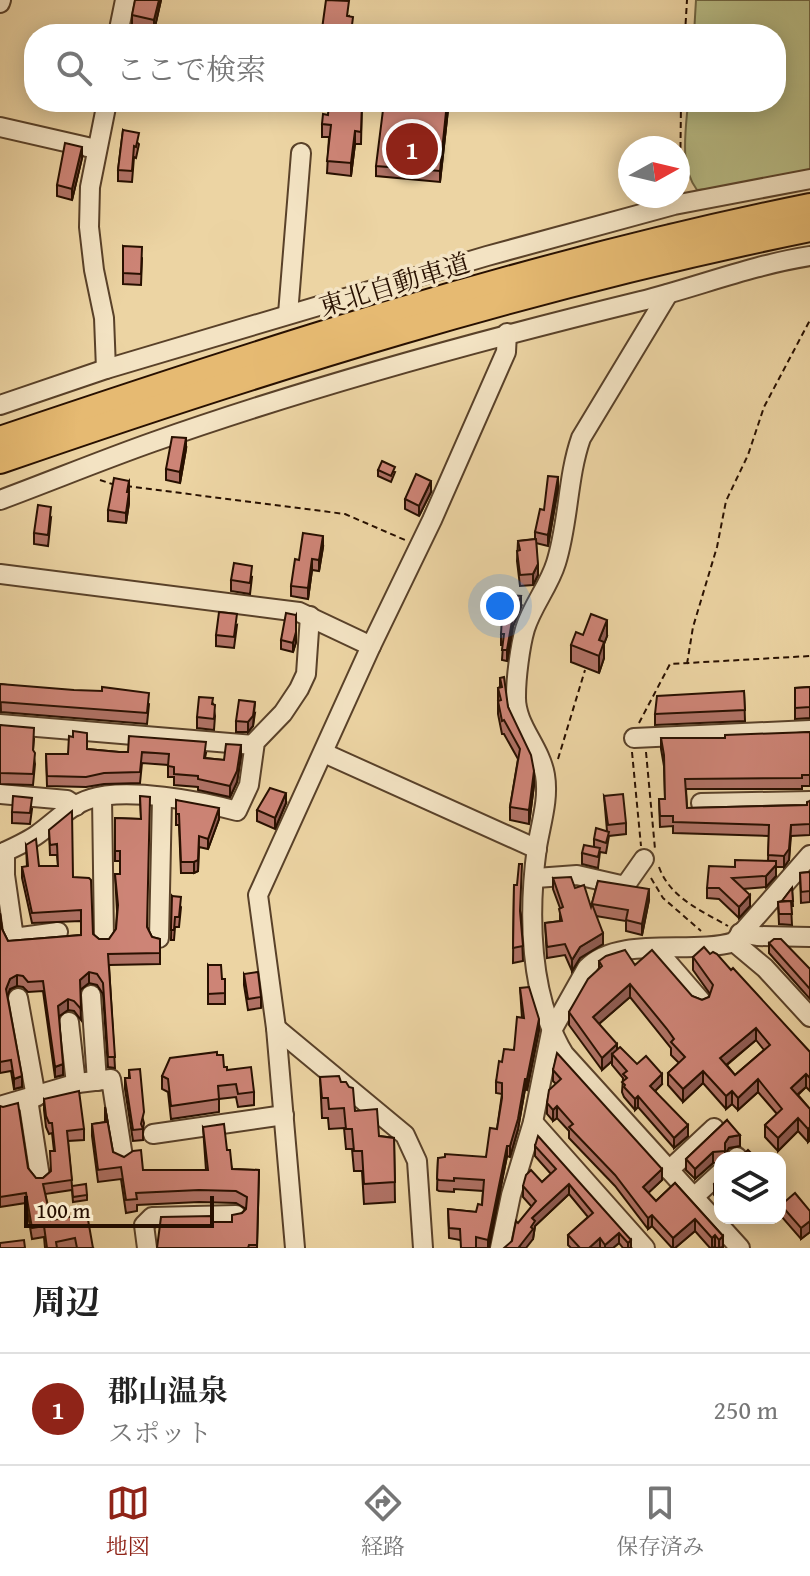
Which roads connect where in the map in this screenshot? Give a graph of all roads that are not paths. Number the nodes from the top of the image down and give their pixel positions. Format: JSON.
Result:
{"nodes":[{"id":1,"x":125,"y":0,"type":"edge"},
{"id":2,"x":120,"y":24,"type":"edge"},
{"id":3,"x":105,"y":112,"type":"edge"},
{"id":4,"x":0,"y":127,"type":"edge"},
{"id":5,"x":96,"y":149,"type":"junction"},
{"id":6,"x":301,"y":153,"type":"dead end"},
{"id":7,"x":810,"y":179,"type":"edge"},
{"id":8,"x":690,"y":204,"type":"edge"},
{"id":9,"x":810,"y":206,"type":"edge"},
{"id":10,"x":672,"y":208,"type":"edge"},
{"id":11,"x":810,"y":229,"type":"edge"},
{"id":12,"x":810,"y":256,"type":"edge"},
{"id":13,"x":676,"y":286,"type":"junction"},
{"id":14,"x":288,"y":314,"type":"junction"},
{"id":15,"x":507,"y":333,"type":"junction"},
{"id":16,"x":106,"y":369,"type":"junction"},
{"id":17,"x":0,"y":405,"type":"edge"},
{"id":18,"x":0,"y":439,"type":"edge"},
{"id":19,"x":0,"y":461,"type":"edge"},
{"id":20,"x":0,"y":500,"type":"edge"},
{"id":21,"x":0,"y":574,"type":"edge"},
{"id":22,"x":310,"y":616,"type":"junction"},
{"id":23,"x":371,"y":646,"type":"junction"},
{"id":24,"x":0,"y":724,"type":"edge"},
{"id":25,"x":810,"y":730,"type":"edge"},
{"id":26,"x":640,"y":744,"type":"road end"},
{"id":27,"x":254,"y":745,"type":"junction"},
{"id":28,"x":324,"y":753,"type":"junction"},
{"id":29,"x":0,"y":794,"type":"edge"},
{"id":30,"x":102,"y":797,"type":"junction"},
{"id":31,"x":162,"y":798,"type":"junction"},
{"id":32,"x":810,"y":801,"type":"edge"},
{"id":33,"x":701,"y":803,"type":"dead end"},
{"id":34,"x":76,"y":806,"type":"junction"},
{"id":35,"x":537,"y":849,"type":"junction"},
{"id":36,"x":2,"y":853,"type":"edge"},
{"id":37,"x":810,"y":855,"type":"edge"},
{"id":38,"x":652,"y":857,"type":"road end"},
{"id":39,"x":536,"y":878,"type":"junction"},
{"id":40,"x":58,"y":932,"type":"dead end"},
{"id":41,"x":810,"y":937,"type":"edge"},
{"id":42,"x":159,"y":938,"type":"edge"},
{"id":43,"x":737,"y":938,"type":"junction"},
{"id":44,"x":104,"y":939,"type":"edge"},
{"id":45,"x":656,"y":949,"type":"junction"},
{"id":46,"x":91,"y":995,"type":"dead end"},
{"id":47,"x":18,"y":998,"type":"dead end"},
{"id":48,"x":701,"y":1001,"type":"edge"},
{"id":49,"x":810,"y":1017,"type":"edge"},
{"id":50,"x":69,"y":1022,"type":"dead end"},
{"id":51,"x":276,"y":1028,"type":"junction"},
{"id":52,"x":551,"y":1032,"type":"junction"},
{"id":53,"x":97,"y":1081,"type":"junction"},
{"id":54,"x":76,"y":1084,"type":"junction"},
{"id":55,"x":32,"y":1098,"type":"junction"},
{"id":56,"x":0,"y":1106,"type":"edge"},
{"id":57,"x":284,"y":1115,"type":"junction"},
{"id":58,"x":533,"y":1122,"type":"junction"},
{"id":59,"x":714,"y":1128,"type":"edge"},
{"id":60,"x":153,"y":1134,"type":"dead end"},
{"id":61,"x":123,"y":1157,"type":"edge"},
{"id":62,"x":669,"y":1170,"type":"junction"},
{"id":63,"x":40,"y":1177,"type":"edge"},
{"id":64,"x":714,"y":1179,"type":"edge"},
{"id":65,"x":694,"y":1197,"type":"junction"},
{"id":66,"x":236,"y":1215,"type":"edge"},
{"id":67,"x":147,"y":1248,"type":"edge"},
{"id":68,"x":295,"y":1248,"type":"edge"},
{"id":69,"x":423,"y":1248,"type":"edge"},
{"id":70,"x":500,"y":1248,"type":"edge"},
{"id":71,"x":645,"y":1248,"type":"edge"},
{"id":72,"x":740,"y":1248,"type":"edge"}],
"edges":[{"from":1,"to":2,"type":"street"},
{"from":3,"to":5,"type":"street"},
{"from":4,"to":5,"type":"street"},
{"from":5,"to":16,"type":"street"},
{"from":6,"to":14,"type":"street"},
{"from":7,"to":8,"type":"street"},
{"from":9,"to":18,"type":"highway","name":"東北自動車道"},
{"from":10,"to":14,"type":"street"},
{"from":11,"to":19,"type":"highway","name":"東北自動車道"},
{"from":12,"to":13,"type":"street"},
{"from":13,"to":15,"type":"street"},
{"from":13,"to":35,"type":"street"},
{"from":14,"to":16,"type":"street"},
{"from":15,"to":20,"type":"street"},
{"from":15,"to":23,"type":"street"},
{"from":16,"to":17,"type":"street"},
{"from":21,"to":22,"type":"street"},
{"from":22,"to":23,"type":"street"},
{"from":22,"to":27,"type":"street"},
{"from":23,"to":28,"type":"street"},
{"from":24,"to":27,"type":"street"},
{"from":25,"to":26,"type":"street"},
{"from":27,"to":31,"type":"street"},
{"from":28,"to":35,"type":"street"},
{"from":28,"to":51,"type":"street"},
{"from":29,"to":34,"type":"street"},
{"from":30,"to":31,"type":"street"},
{"from":30,"to":34,"type":"street"},
{"from":30,"to":44,"type":"street"},
{"from":31,"to":42,"type":"street"},
{"from":32,"to":33,"type":"street"},
{"from":34,"to":36,"type":"street"},
{"from":35,"to":39,"type":"street"},
{"from":36,"to":40,"type":"street"},
{"from":37,"to":43,"type":"street"},
{"from":38,"to":39,"type":"street"},
{"from":39,"to":52,"type":"street"},
{"from":41,"to":43,"type":"street"},
{"from":43,"to":45,"type":"street"},
{"from":43,"to":49,"type":"street"},
{"from":45,"to":48,"type":"street"},
{"from":45,"to":52,"type":"street"},
{"from":46,"to":53,"type":"street"},
{"from":47,"to":55,"type":"street"},
{"from":50,"to":54,"type":"street"},
{"from":51,"to":57,"type":"street"},
{"from":51,"to":69,"type":"street"},
{"from":52,"to":58,"type":"street"},
{"from":52,"to":62,"type":"street"},
{"from":53,"to":54,"type":"street"},
{"from":53,"to":61,"type":"street"},
{"from":54,"to":55,"type":"street"},
{"from":55,"to":56,"type":"street"},
{"from":55,"to":63,"type":"street"},
{"from":57,"to":60,"type":"street"},
{"from":57,"to":68,"type":"street"},
{"from":58,"to":70,"type":"street"},
{"from":58,"to":71,"type":"street"},
{"from":59,"to":62,"type":"street"},
{"from":62,"to":65,"type":"street"},
{"from":64,"to":65,"type":"street"},
{"from":65,"to":72,"type":"street"},
{"from":66,"to":67,"type":"street"}]}
